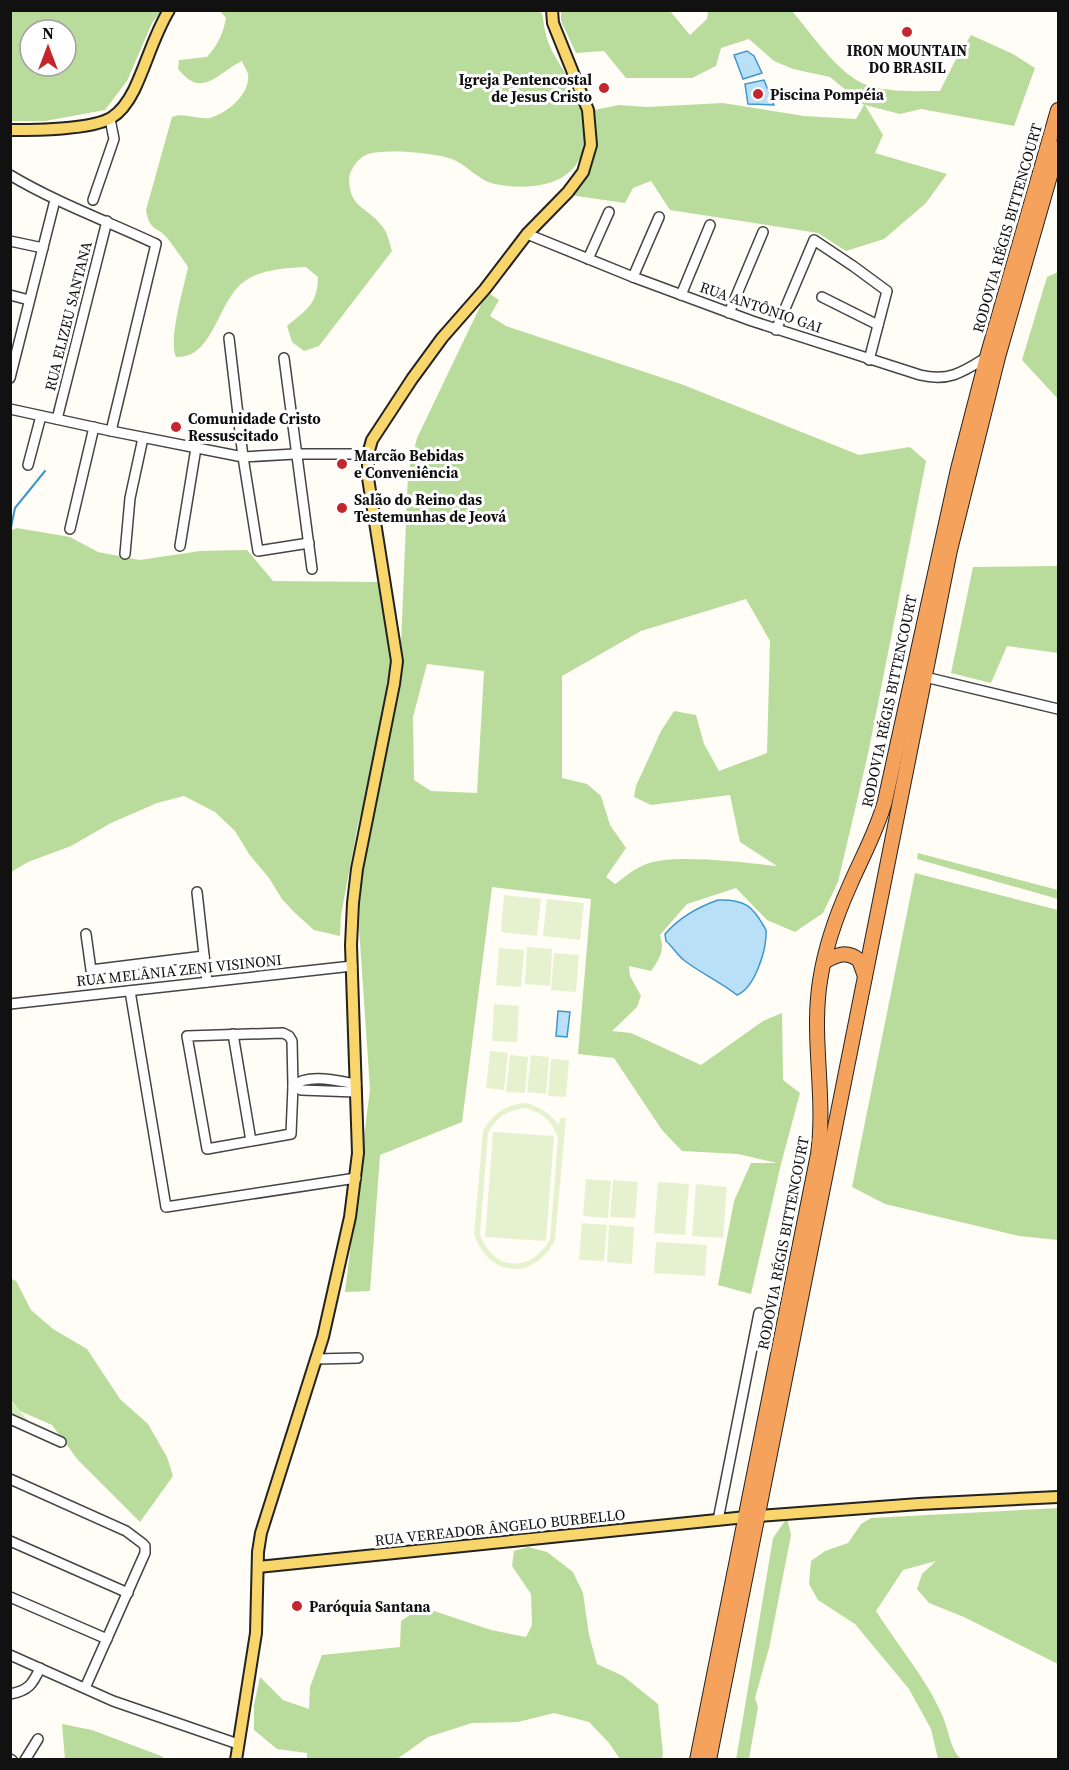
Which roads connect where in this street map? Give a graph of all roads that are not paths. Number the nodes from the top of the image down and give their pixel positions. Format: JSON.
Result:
{"nodes":[{"id":1,"x":169,"y":10,"type":"edge"},
{"id":2,"x":552,"y":10,"type":"edge"},
{"id":3,"x":1059,"y":110,"type":"edge"},
{"id":4,"x":110,"y":119,"type":"junction"},
{"id":5,"x":10,"y":130,"type":"edge"},
{"id":6,"x":1059,"y":148,"type":"edge"},
{"id":7,"x":10,"y":175,"type":"edge"},
{"id":8,"x":55,"y":200,"type":"junction"},
{"id":9,"x":93,"y":200,"type":"dead end"},
{"id":10,"x":609,"y":212,"type":"dead end"},
{"id":11,"x":659,"y":217,"type":"dead end"},
{"id":12,"x":107,"y":221,"type":"junction"},
{"id":13,"x":710,"y":225,"type":"dead end"},
{"id":14,"x":763,"y":232,"type":"dead end"},
{"id":15,"x":527,"y":234,"type":"junction"},
{"id":16,"x":10,"y":241,"type":"edge"},
{"id":17,"x":43,"y":248,"type":"junction"},
{"id":18,"x":588,"y":259,"type":"junction"},
{"id":19,"x":633,"y":277,"type":"junction"},
{"id":20,"x":10,"y":295,"type":"edge"},
{"id":21,"x":681,"y":295,"type":"junction"},
{"id":22,"x":822,"y":297,"type":"dead end"},
{"id":23,"x":29,"y":300,"type":"junction"},
{"id":24,"x":729,"y":313,"type":"junction"},
{"id":25,"x":878,"y":325,"type":"junction"},
{"id":26,"x":776,"y":330,"type":"junction"},
{"id":27,"x":229,"y":338,"type":"dead end"},
{"id":28,"x":14,"y":350,"type":"edge"},
{"id":29,"x":987,"y":357,"type":"junction"},
{"id":30,"x":284,"y":358,"type":"dead end"},
{"id":31,"x":869,"y":360,"type":"junction"},
{"id":32,"x":10,"y":378,"type":"edge"},
{"id":33,"x":10,"y":409,"type":"edge"},
{"id":34,"x":41,"y":416,"type":"junction"},
{"id":35,"x":57,"y":419,"type":"junction"},
{"id":36,"x":94,"y":428,"type":"junction"},
{"id":37,"x":111,"y":431,"type":"junction"},
{"id":38,"x":143,"y":438,"type":"junction"},
{"id":39,"x":196,"y":448,"type":"junction"},
{"id":40,"x":295,"y":454,"type":"junction"},
{"id":41,"x":368,"y":454,"type":"junction"},
{"id":42,"x":243,"y":457,"type":"junction"},
{"id":43,"x":28,"y":465,"type":"dead end"},
{"id":44,"x":70,"y":528,"type":"dead end"},
{"id":45,"x":309,"y":543,"type":"junction"},
{"id":46,"x":180,"y":546,"type":"dead end"},
{"id":47,"x":125,"y":554,"type":"dead end"},
{"id":48,"x":312,"y":569,"type":"dead end"},
{"id":49,"x":925,"y":677,"type":"junction"},
{"id":50,"x":1059,"y":709,"type":"edge"},
{"id":51,"x":197,"y":892,"type":"dead end"},
{"id":52,"x":86,"y":934,"type":"dead end"},
{"id":53,"x":204,"y":956,"type":"junction"},
{"id":54,"x":824,"y":962,"type":"junction"},
{"id":55,"x":352,"y":966,"type":"junction"},
{"id":56,"x":865,"y":976,"type":"junction"},
{"id":57,"x":207,"y":982,"type":"junction"},
{"id":58,"x":130,"y":991,"type":"junction"},
{"id":59,"x":10,"y":1004,"type":"edge"},
{"id":60,"x":233,"y":1034,"type":"junction"},
{"id":61,"x":293,"y":1086,"type":"junction"},
{"id":62,"x":356,"y":1088,"type":"junction"},
{"id":63,"x":251,"y":1141,"type":"junction"},
{"id":64,"x":356,"y":1178,"type":"junction"},
{"id":65,"x":759,"y":1313,"type":"dead end"},
{"id":66,"x":358,"y":1358,"type":"dead end"},
{"id":67,"x":316,"y":1359,"type":"junction"},
{"id":68,"x":10,"y":1419,"type":"edge"},
{"id":69,"x":61,"y":1442,"type":"dead end"},
{"id":70,"x":10,"y":1479,"type":"edge"},
{"id":71,"x":1059,"y":1497,"type":"edge"},
{"id":72,"x":752,"y":1517,"type":"junction"},
{"id":73,"x":718,"y":1520,"type":"junction"},
{"id":74,"x":10,"y":1541,"type":"edge"},
{"id":75,"x":258,"y":1567,"type":"junction"},
{"id":76,"x":128,"y":1593,"type":"junction"},
{"id":77,"x":10,"y":1597,"type":"edge"},
{"id":78,"x":107,"y":1639,"type":"junction"},
{"id":79,"x":10,"y":1655,"type":"edge"},
{"id":80,"x":40,"y":1668,"type":"junction"},
{"id":81,"x":85,"y":1688,"type":"junction"},
{"id":82,"x":10,"y":1694,"type":"edge"},
{"id":83,"x":39,"y":1739,"type":"dead end"},
{"id":84,"x":238,"y":1744,"type":"junction"},
{"id":85,"x":25,"y":1760,"type":"edge"},
{"id":86,"x":236,"y":1760,"type":"edge"},
{"id":87,"x":698,"y":1760,"type":"edge"},
{"id":88,"x":709,"y":1760,"type":"edge"}],
"edges":[{"from":1,"to":4,"type":"main road"},
{"from":2,"to":15,"type":"main road"},
{"from":3,"to":29,"type":"highway","name":"RODOVIA RÉGIS BITTENCOURT"},
{"from":4,"to":5,"type":"main road"},
{"from":4,"to":9,"type":"street"},
{"from":6,"to":49,"type":"highway","name":"RODOVIA RÉGIS BITTENCOURT"},
{"from":7,"to":8,"type":"street"},
{"from":8,"to":12,"type":"street"},
{"from":8,"to":17,"type":"street"},
{"from":10,"to":18,"type":"street"},
{"from":11,"to":19,"type":"street"},
{"from":12,"to":35,"type":"street","name":"RUA ELIZEU SANTANA"},
{"from":12,"to":37,"type":"street"},
{"from":13,"to":21,"type":"street"},
{"from":14,"to":24,"type":"street"},
{"from":15,"to":18,"type":"street","name":"RUA ANTÔNIO GAI"},
{"from":15,"to":41,"type":"main road"},
{"from":16,"to":17,"type":"street"},
{"from":17,"to":23,"type":"street"},
{"from":18,"to":19,"type":"street","name":"RUA ANTÔNIO GAI"},
{"from":19,"to":21,"type":"street","name":"RUA ANTÔNIO GAI"},
{"from":20,"to":23,"type":"street"},
{"from":21,"to":24,"type":"street","name":"RUA ANTÔNIO GAI"},
{"from":22,"to":25,"type":"street"},
{"from":23,"to":28,"type":"street"},
{"from":24,"to":26,"type":"street","name":"RUA ANTÔNIO GAI"},
{"from":25,"to":26,"type":"street"},
{"from":25,"to":31,"type":"street"},
{"from":26,"to":31,"type":"street","name":"RUA ANTÔNIO GAI"},
{"from":27,"to":42,"type":"street"},
{"from":28,"to":32,"type":"street"},
{"from":29,"to":31,"type":"street","name":"RUA ANTÔNIO GAI"},
{"from":29,"to":54,"type":"highway","name":"RODOVIA RÉGIS BITTENCOURT"},
{"from":30,"to":40,"type":"street"},
{"from":33,"to":34,"type":"street"},
{"from":34,"to":35,"type":"street"},
{"from":34,"to":43,"type":"street"},
{"from":35,"to":36,"type":"street"},
{"from":36,"to":37,"type":"street"},
{"from":36,"to":44,"type":"street"},
{"from":37,"to":38,"type":"street"},
{"from":38,"to":39,"type":"street"},
{"from":38,"to":47,"type":"street"},
{"from":39,"to":42,"type":"street"},
{"from":39,"to":46,"type":"street"},
{"from":40,"to":41,"type":"street"},
{"from":40,"to":42,"type":"street"},
{"from":40,"to":45,"type":"street"},
{"from":41,"to":55,"type":"main road"},
{"from":42,"to":45,"type":"street"},
{"from":45,"to":48,"type":"street"},
{"from":49,"to":50,"type":"street"},
{"from":49,"to":56,"type":"highway","name":"RODOVIA RÉGIS BITTENCOURT"},
{"from":51,"to":53,"type":"street"},
{"from":52,"to":53,"type":"street"},
{"from":53,"to":57,"type":"street"},
{"from":54,"to":56,"type":"highway"},
{"from":54,"to":72,"type":"highway","name":"RODOVIA RÉGIS BITTENCOURT"},
{"from":55,"to":57,"type":"street","name":"RUA MELÂNIA ZENI VISINONI"},
{"from":55,"to":62,"type":"main road"},
{"from":56,"to":72,"type":"highway","name":"RODOVIA RÉGIS BITTENCOURT"},
{"from":57,"to":58,"type":"street","name":"RUA MELÂNIA ZENI VISINONI"},
{"from":58,"to":59,"type":"street","name":"RUA MELÂNIA ZENI VISINONI"},
{"from":58,"to":64,"type":"street"},
{"from":60,"to":61,"type":"street"},
{"from":60,"to":63,"type":"street"},
{"from":60,"to":63,"type":"street"},
{"from":61,"to":62,"type":"street"},
{"from":61,"to":63,"type":"street"},
{"from":62,"to":64,"type":"main road"},
{"from":64,"to":67,"type":"main road"},
{"from":65,"to":73,"type":"street"},
{"from":66,"to":67,"type":"street"},
{"from":67,"to":75,"type":"main road"},
{"from":68,"to":69,"type":"street"},
{"from":70,"to":76,"type":"street"},
{"from":71,"to":72,"type":"main road","name":"RUA VEREADOR ÂNGELO BURBELLO"},
{"from":72,"to":73,"type":"main road","name":"RUA VEREADOR ÂNGELO BURBELLO"},
{"from":72,"to":87,"type":"highway","name":"RODOVIA RÉGIS BITTENCOURT"},
{"from":72,"to":88,"type":"highway","name":"RODOVIA RÉGIS BITTENCOURT"},
{"from":73,"to":75,"type":"main road","name":"RUA VEREADOR ÂNGELO BURBELLO"},
{"from":74,"to":76,"type":"street"},
{"from":75,"to":84,"type":"main road"},
{"from":76,"to":78,"type":"street"},
{"from":77,"to":78,"type":"street"},
{"from":78,"to":81,"type":"street"},
{"from":79,"to":80,"type":"street"},
{"from":80,"to":81,"type":"street"},
{"from":80,"to":82,"type":"street"},
{"from":81,"to":84,"type":"street"},
{"from":83,"to":85,"type":"street"},
{"from":84,"to":86,"type":"main road"}]}
